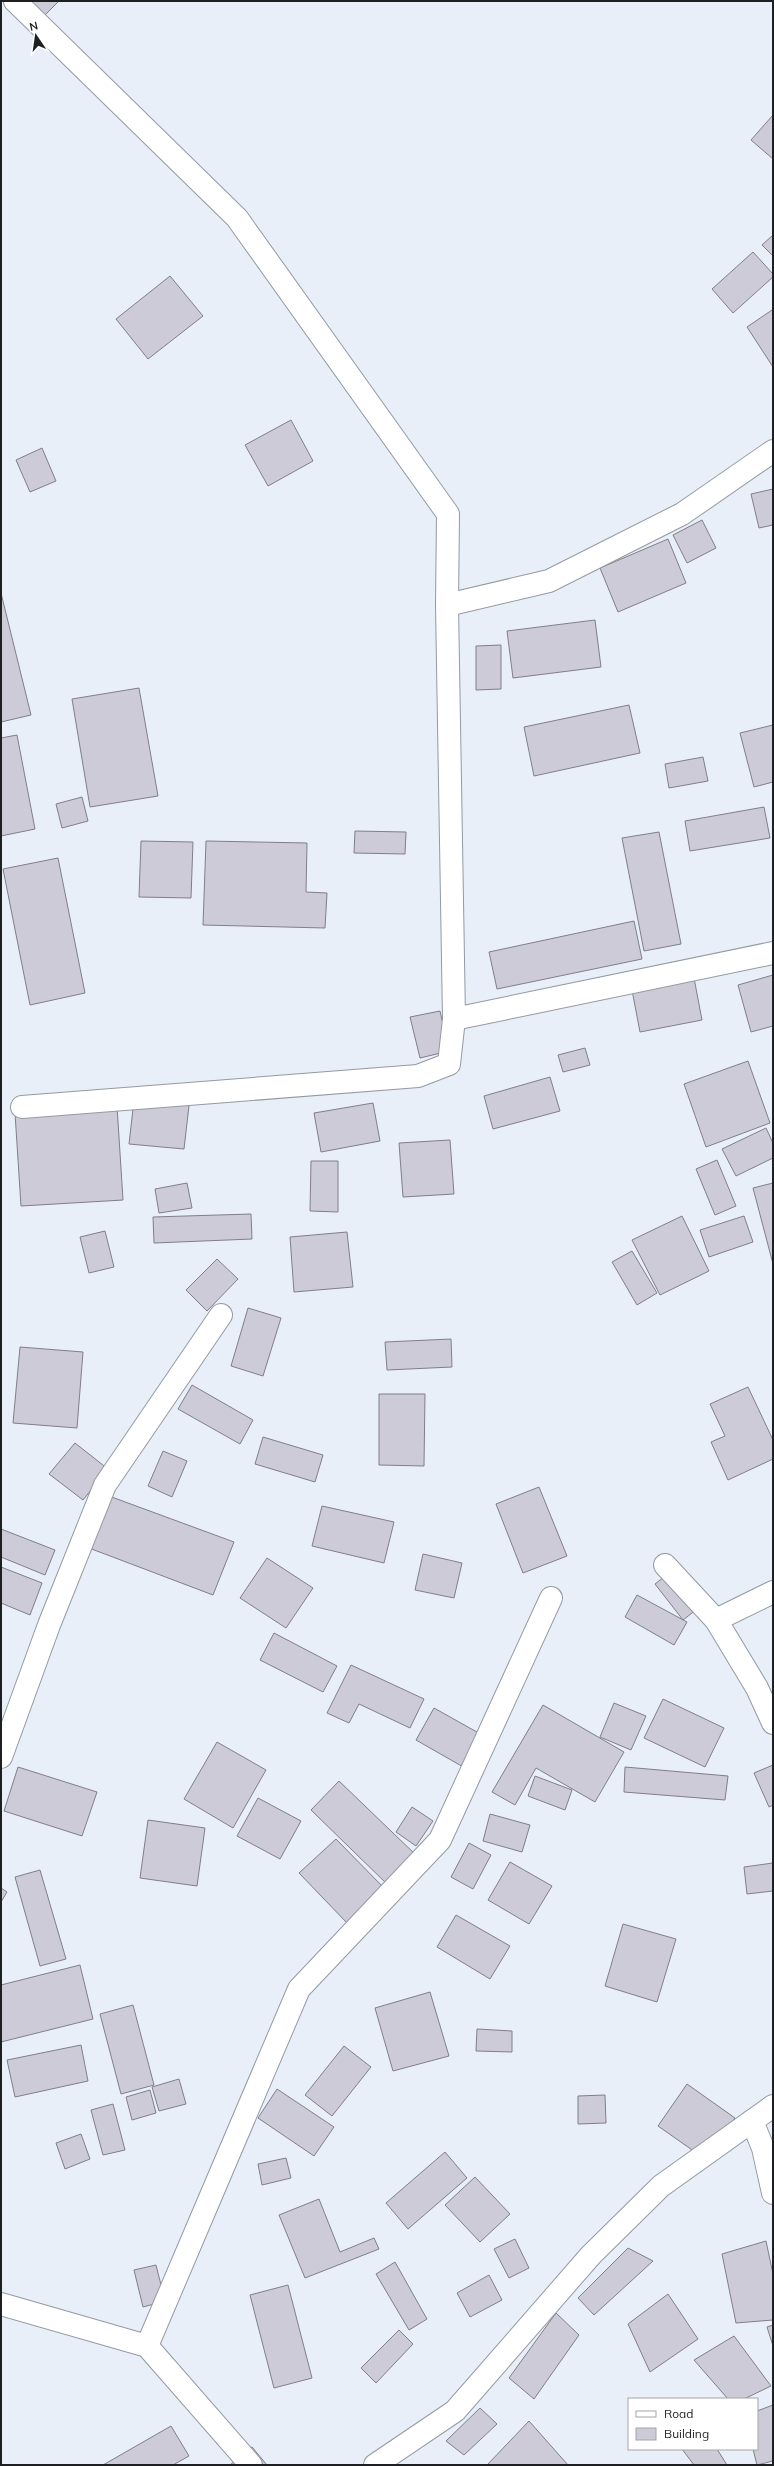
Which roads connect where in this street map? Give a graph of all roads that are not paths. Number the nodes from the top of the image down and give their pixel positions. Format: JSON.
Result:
{"nodes":[{"id":1,"x":15,"y":1,"type":"edge"},
{"id":2,"x":773,"y":451,"type":"edge"},
{"id":3,"x":447,"y":605,"type":"junction"},
{"id":4,"x":773,"y":953,"type":"edge"},
{"id":5,"x":454,"y":1019,"type":"junction"},
{"id":6,"x":22,"y":1107,"type":"dead end"},
{"id":7,"x":221,"y":1316,"type":"dead end"},
{"id":8,"x":665,"y":1566,"type":"dead end"},
{"id":9,"x":773,"y":1592,"type":"edge"},
{"id":10,"x":551,"y":1598,"type":"dead end"},
{"id":11,"x":716,"y":1620,"type":"junction"},
{"id":12,"x":773,"y":1723,"type":"edge"},
{"id":13,"x":1,"y":1757,"type":"edge"},
{"id":14,"x":773,"y":2106,"type":"edge"},
{"id":15,"x":752,"y":2121,"type":"junction"},
{"id":16,"x":773,"y":2193,"type":"edge"},
{"id":17,"x":1,"y":2304,"type":"edge"},
{"id":18,"x":147,"y":2346,"type":"junction"},
{"id":19,"x":251,"y":2465,"type":"edge"},
{"id":20,"x":375,"y":2465,"type":"edge"}],
"edges":[{"from":1,"to":3,"type":"street"},
{"from":2,"to":3,"type":"street"},
{"from":3,"to":5,"type":"street"},
{"from":4,"to":5,"type":"street"},
{"from":5,"to":6,"type":"street"},
{"from":7,"to":13,"type":"street"},
{"from":8,"to":11,"type":"street"},
{"from":9,"to":11,"type":"street"},
{"from":10,"to":18,"type":"street"},
{"from":11,"to":12,"type":"street"},
{"from":14,"to":15,"type":"street"},
{"from":15,"to":16,"type":"street"},
{"from":15,"to":20,"type":"street"},
{"from":17,"to":18,"type":"street"},
{"from":18,"to":19,"type":"street"}]}
